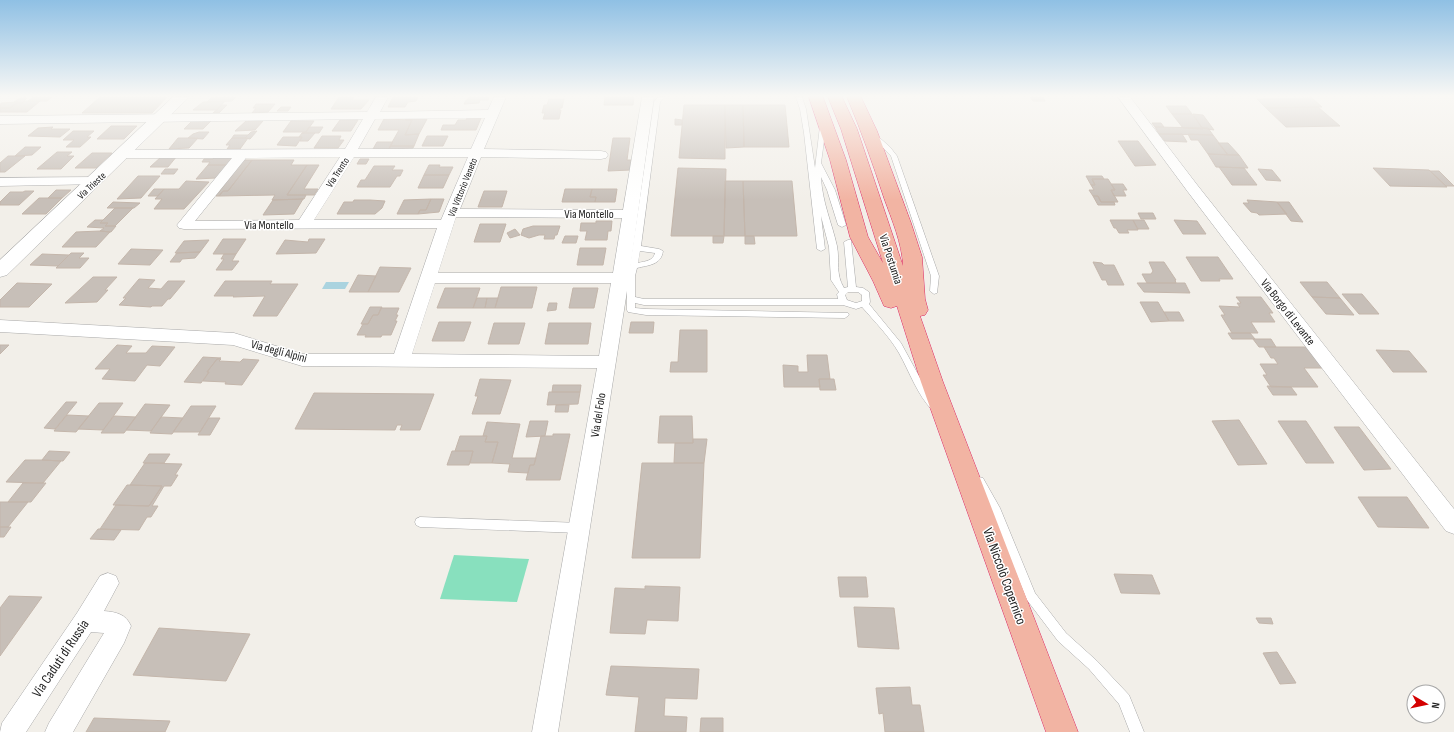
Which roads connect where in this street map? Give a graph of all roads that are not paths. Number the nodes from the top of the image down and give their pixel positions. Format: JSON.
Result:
{"nodes":[{"id":1,"x":147,"y":131,"type":"edge"},
{"id":2,"x":362,"y":131,"type":"edge"},
{"id":3,"x":486,"y":131,"type":"edge"},
{"id":4,"x":643,"y":131,"type":"edge"},
{"id":5,"x":653,"y":131,"type":"edge"},
{"id":6,"x":807,"y":131,"type":"edge"},
{"id":7,"x":822,"y":131,"type":"edge"},
{"id":8,"x":828,"y":131,"type":"edge"},
{"id":9,"x":850,"y":131,"type":"edge"},
{"id":10,"x":869,"y":131,"type":"joint"},
{"id":11,"x":1150,"y":131,"type":"edge"},
{"id":12,"x":476,"y":153,"type":"junction"},
{"id":13,"x":124,"y":154,"type":"junction"},
{"id":14,"x":242,"y":154,"type":"junction"},
{"id":15,"x":349,"y":154,"type":"junction"},
{"id":16,"x":601,"y":155,"type":"dead end"},
{"id":17,"x":818,"y":163,"type":"junction"},
{"id":18,"x":95,"y":181,"type":"junction"},
{"id":19,"x":0,"y":182,"type":"edge"},
{"id":20,"x":630,"y":214,"type":"junction"},
{"id":21,"x":449,"y":218,"type":"junction"},
{"id":22,"x":303,"y":225,"type":"junction"},
{"id":23,"x":842,"y":225,"type":"dead end"},
{"id":24,"x":848,"y":242,"type":"dead end"},
{"id":25,"x":637,"y":248,"type":"junction"},
{"id":26,"x":821,"y":249,"type":"dead end"},
{"id":27,"x":4,"y":264,"type":"edge"},
{"id":28,"x":634,"y":266,"type":"junction"},
{"id":29,"x":430,"y":278,"type":"junction"},
{"id":30,"x":620,"y":278,"type":"junction"},
{"id":31,"x":852,"y":289,"type":"junction"},
{"id":32,"x":934,"y":291,"type":"dead end"},
{"id":33,"x":843,"y":292,"type":"junction"},
{"id":34,"x":631,"y":299,"type":"junction"},
{"id":35,"x":843,"y":302,"type":"junction"},
{"id":36,"x":864,"y":304,"type":"junction"},
{"id":37,"x":845,"y":314,"type":"dead end"},
{"id":38,"x":0,"y":326,"type":"edge"},
{"id":39,"x":401,"y":361,"type":"junction"},
{"id":40,"x":606,"y":362,"type":"junction"},
{"id":41,"x":932,"y":382,"type":"junction"},
{"id":42,"x":946,"y":420,"type":"junction"},
{"id":43,"x":958,"y":449,"type":"junction"},
{"id":44,"x":420,"y":522,"type":"dead end"},
{"id":45,"x":1454,"y":524,"type":"edge"},
{"id":46,"x":580,"y":528,"type":"junction"},
{"id":47,"x":108,"y":583,"type":"dead end"},
{"id":48,"x":85,"y":621,"type":"junction"},
{"id":49,"x":11,"y":732,"type":"edge"},
{"id":50,"x":58,"y":732,"type":"edge"},
{"id":51,"x":545,"y":732,"type":"edge"},
{"id":52,"x":1062,"y":732,"type":"edge"},
{"id":53,"x":1137,"y":732,"type":"edge"}],
"edges":[{"from":1,"to":13,"type":"street","name":"Via Trieste"},
{"from":2,"to":15,"type":"street","name":"Via Trento"},
{"from":3,"to":12,"type":"street","name":"Via Vittorio Veneto"},
{"from":4,"to":20,"type":"street","name":"Via del Folo"},
{"from":5,"to":25,"type":"lane"},
{"from":6,"to":26,"type":"lane"},
{"from":7,"to":17,"type":"lane"},
{"from":8,"to":41,"type":"highway"},
{"from":9,"to":41,"type":"highway","name":"Via Postumia"},
{"from":10,"to":32,"type":"lane"},
{"from":10,"to":41,"type":"highway"},
{"from":11,"to":45,"type":"street","name":"Via Borgo di Levante"},
{"from":12,"to":15,"type":"street"},
{"from":12,"to":16,"type":"street"},
{"from":12,"to":21,"type":"street","name":"Via Vittorio Veneto"},
{"from":13,"to":14,"type":"street"},
{"from":13,"to":18,"type":"street","name":"Via Trieste"},
{"from":14,"to":15,"type":"street"},
{"from":14,"to":22,"type":"street","name":"Via Montello"},
{"from":15,"to":22,"type":"street","name":"Via Trento"},
{"from":17,"to":23,"type":"lane"},
{"from":17,"to":33,"type":"lane"},
{"from":18,"to":19,"type":"street"},
{"from":18,"to":27,"type":"street","name":"Via Trieste"},
{"from":20,"to":21,"type":"street","name":"Via Montello"},
{"from":20,"to":30,"type":"street","name":"Via del Folo"},
{"from":21,"to":22,"type":"street","name":"Via Montello"},
{"from":21,"to":29,"type":"street","name":"Via Vittorio Veneto"},
{"from":24,"to":31,"type":"lane"},
{"from":25,"to":28,"type":"lane"},
{"from":25,"to":28,"type":"lane"},
{"from":28,"to":34,"type":"lane"},
{"from":29,"to":30,"type":"street"},
{"from":29,"to":39,"type":"street","name":"Via Vittorio Veneto"},
{"from":30,"to":40,"type":"street","name":"Via del Folo"},
{"from":31,"to":33,"type":"lane"},
{"from":31,"to":36,"type":"lane"},
{"from":33,"to":35,"type":"lane"},
{"from":34,"to":35,"type":"lane"},
{"from":34,"to":37,"type":"lane"},
{"from":35,"to":36,"type":"lane"},
{"from":36,"to":42,"type":"lane"},
{"from":38,"to":39,"type":"street","name":"Via degli Alpini"},
{"from":39,"to":40,"type":"street","name":"Via degli Alpini"},
{"from":40,"to":46,"type":"street","name":"Via del Folo"},
{"from":41,"to":42,"type":"highway","name":"Via Postumia"},
{"from":42,"to":43,"type":"highway","name":"Via Niccolò Copernico"},
{"from":43,"to":52,"type":"highway","name":"Via Niccolò Copernico"},
{"from":43,"to":53,"type":"lane"},
{"from":44,"to":46,"type":"lane"},
{"from":46,"to":51,"type":"street","name":"Via del Folo"},
{"from":47,"to":48,"type":"street","name":"Via Caduti di Russia"},
{"from":48,"to":49,"type":"street","name":"Via Caduti di Russia"},
{"from":48,"to":50,"type":"street"}]}
